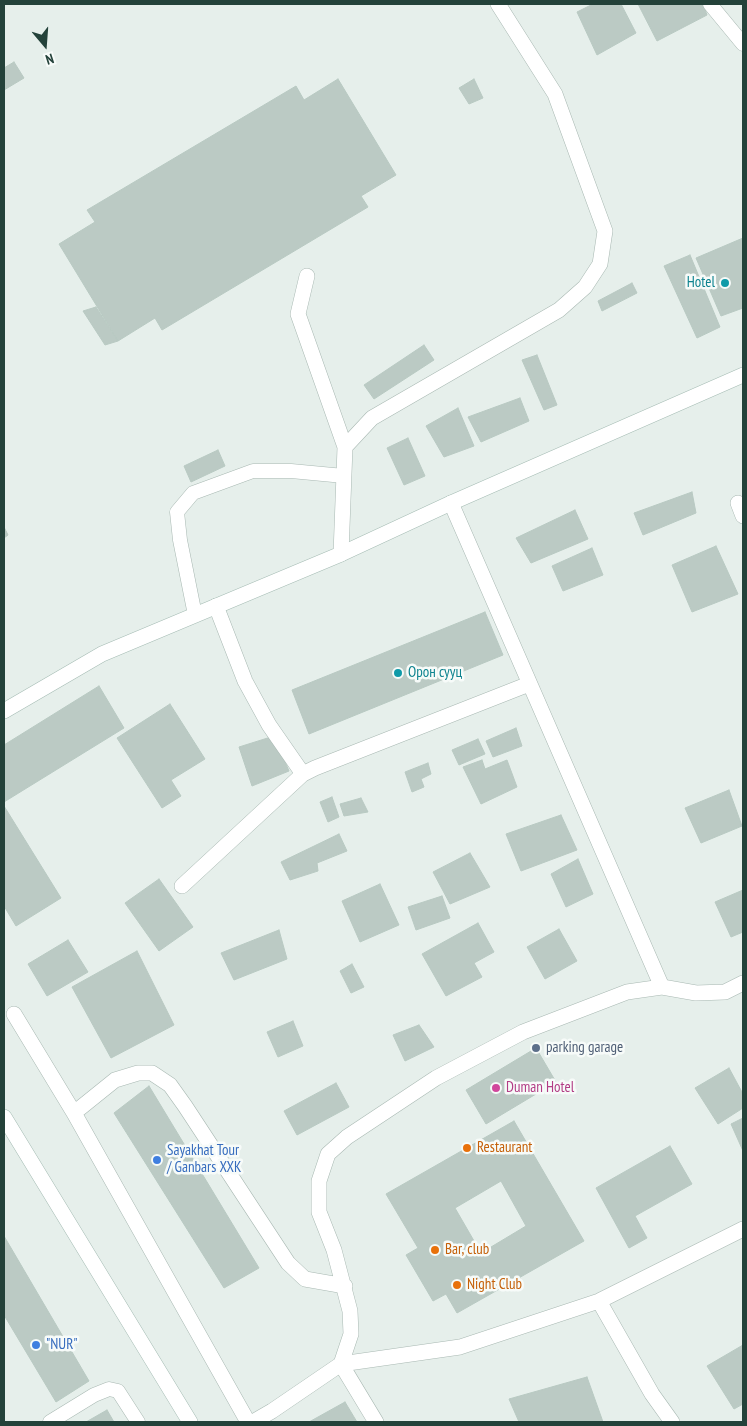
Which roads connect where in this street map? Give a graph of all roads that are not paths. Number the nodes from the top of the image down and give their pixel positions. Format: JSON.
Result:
{"nodes":[{"id":1,"x":498,"y":4,"type":"edge"},
{"id":2,"x":710,"y":4,"type":"edge"},
{"id":3,"x":743,"y":44,"type":"edge"},
{"id":4,"x":306,"y":276,"type":"dead end"},
{"id":5,"x":743,"y":375,"type":"edge"},
{"id":6,"x":345,"y":446,"type":"junction"},
{"id":7,"x":344,"y":476,"type":"junction"},
{"id":8,"x":451,"y":503,"type":"junction"},
{"id":9,"x":340,"y":554,"type":"junction"},
{"id":10,"x":216,"y":606,"type":"junction"},
{"id":11,"x":195,"y":615,"type":"junction"},
{"id":12,"x":529,"y":684,"type":"junction"},
{"id":13,"x":4,"y":711,"type":"edge"},
{"id":14,"x":303,"y":774,"type":"junction"},
{"id":15,"x":182,"y":886,"type":"dead end"},
{"id":16,"x":743,"y":983,"type":"edge"},
{"id":17,"x":662,"y":987,"type":"junction"},
{"id":18,"x":14,"y":1014,"type":"dead end"},
{"id":19,"x":74,"y":1113,"type":"junction"},
{"id":20,"x":5,"y":1121,"type":"edge"},
{"id":21,"x":743,"y":1229,"type":"edge"},
{"id":22,"x":345,"y":1286,"type":"junction"},
{"id":23,"x":599,"y":1302,"type":"junction"},
{"id":24,"x":341,"y":1364,"type":"junction"},
{"id":25,"x":50,"y":1422,"type":"edge"},
{"id":26,"x":138,"y":1422,"type":"edge"},
{"id":27,"x":190,"y":1422,"type":"edge"},
{"id":28,"x":248,"y":1422,"type":"edge"},
{"id":29,"x":253,"y":1422,"type":"edge"},
{"id":30,"x":376,"y":1422,"type":"edge"},
{"id":31,"x":672,"y":1422,"type":"edge"}],
"edges":[{"from":1,"to":6,"type":"street"},
{"from":2,"to":3,"type":"lane"},
{"from":4,"to":6,"type":"street"},
{"from":5,"to":8,"type":"street"},
{"from":6,"to":7,"type":"street"},
{"from":7,"to":9,"type":"street"},
{"from":7,"to":11,"type":"lane"},
{"from":8,"to":9,"type":"street"},
{"from":8,"to":12,"type":"street"},
{"from":9,"to":10,"type":"street"},
{"from":10,"to":11,"type":"street"},
{"from":10,"to":14,"type":"street"},
{"from":11,"to":13,"type":"street"},
{"from":12,"to":14,"type":"street"},
{"from":12,"to":17,"type":"street"},
{"from":14,"to":15,"type":"street"},
{"from":16,"to":17,"type":"street"},
{"from":17,"to":22,"type":"street"},
{"from":18,"to":19,"type":"street"},
{"from":19,"to":22,"type":"street"},
{"from":19,"to":28,"type":"street"},
{"from":20,"to":27,"type":"street"},
{"from":21,"to":23,"type":"street"},
{"from":22,"to":24,"type":"street"},
{"from":23,"to":24,"type":"street"},
{"from":23,"to":31,"type":"street"},
{"from":24,"to":29,"type":"street"},
{"from":24,"to":30,"type":"street"},
{"from":25,"to":26,"type":"lane"}]}
